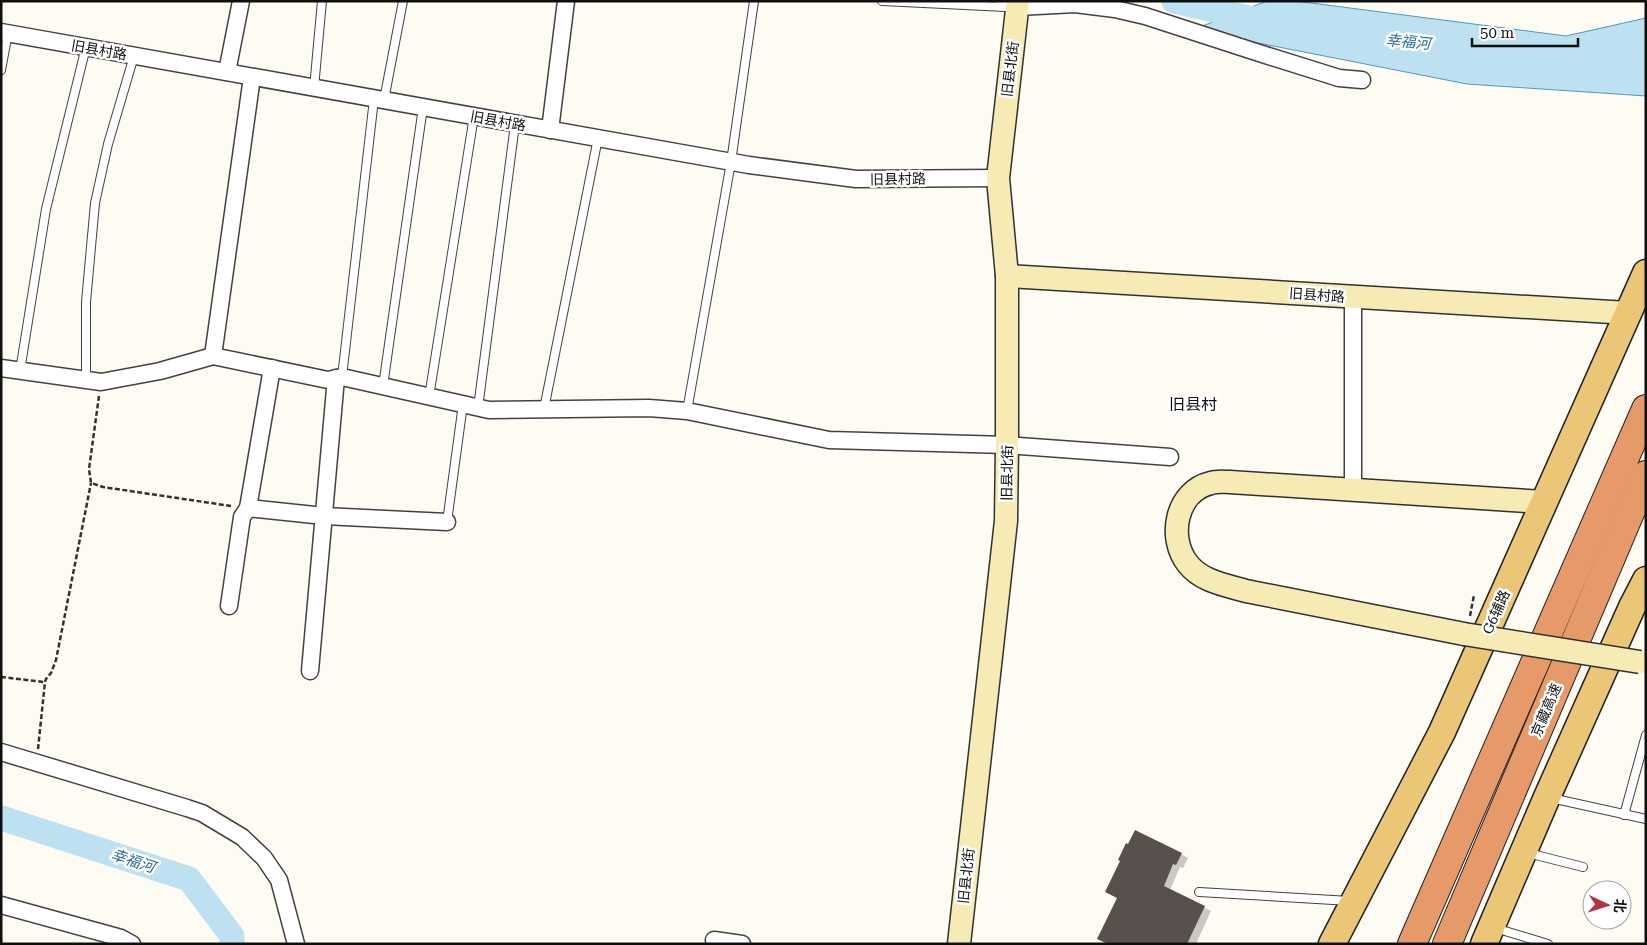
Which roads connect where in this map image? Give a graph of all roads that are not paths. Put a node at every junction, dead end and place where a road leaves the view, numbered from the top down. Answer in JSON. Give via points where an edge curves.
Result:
{"nodes":[{"id":1,"x":241,"y":1,"type":"edge"},
{"id":2,"x":322,"y":1,"type":"edge"},
{"id":3,"x":403,"y":1,"type":"edge"},
{"id":4,"x":566,"y":1,"type":"edge"},
{"id":5,"x":754,"y":1,"type":"edge"},
{"id":6,"x":882,"y":1,"type":"edge"},
{"id":7,"x":1013,"y":3,"type":"edge"},
{"id":8,"x":4,"y":33,"type":"edge"},
{"id":9,"x":86,"y":47,"type":"junction"},
{"id":10,"x":134,"y":56,"type":"junction"},
{"id":11,"x":1,"y":70,"type":"edge"},
{"id":12,"x":227,"y":72,"type":"junction"},
{"id":13,"x":252,"y":77,"type":"junction"},
{"id":14,"x":1362,"y":80,"type":"dead end"},
{"id":15,"x":314,"y":88,"type":"junction"},
{"id":16,"x":379,"y":99,"type":"junction"},
{"id":17,"x":423,"y":107,"type":"junction"},
{"id":18,"x":474,"y":116,"type":"junction"},
{"id":19,"x":515,"y":124,"type":"junction"},
{"id":20,"x":550,"y":130,"type":"junction"},
{"id":21,"x":598,"y":138,"type":"junction"},
{"id":22,"x":731,"y":162,"type":"junction"},
{"id":23,"x":998,"y":178,"type":"junction"},
{"id":24,"x":1646,"y":273,"type":"edge"},
{"id":25,"x":1007,"y":276,"type":"junction"},
{"id":26,"x":1353,"y":297,"type":"junction"},
{"id":27,"x":1628,"y":313,"type":"junction"},
{"id":28,"x":213,"y":356,"type":"junction"},
{"id":29,"x":1,"y":368,"type":"edge"},
{"id":30,"x":272,"y":368,"type":"junction"},
{"id":31,"x":20,"y":371,"type":"junction"},
{"id":32,"x":339,"y":378,"type":"junction"},
{"id":33,"x":94,"y":381,"type":"junction"},
{"id":34,"x":383,"y":386,"type":"junction"},
{"id":35,"x":429,"y":396,"type":"junction"},
{"id":36,"x":470,"y":406,"type":"junction"},
{"id":37,"x":544,"y":409,"type":"junction"},
{"id":38,"x":1646,"y":409,"type":"edge"},
{"id":39,"x":687,"y":412,"type":"junction"},
{"id":40,"x":1007,"y":446,"type":"junction"},
{"id":41,"x":1170,"y":456,"type":"dead end"},
{"id":42,"x":1646,"y":476,"type":"edge"},
{"id":43,"x":1352,"y":490,"type":"junction"},
{"id":44,"x":1544,"y":502,"type":"junction"},
{"id":45,"x":248,"y":508,"type":"junction"},
{"id":46,"x":324,"y":516,"type":"junction"},
{"id":47,"x":447,"y":522,"type":"joint"},
{"id":48,"x":1646,"y":580,"type":"edge"},
{"id":49,"x":229,"y":606,"type":"dead end"},
{"id":50,"x":1643,"y":662,"type":"edge"},
{"id":51,"x":310,"y":671,"type":"dead end"},
{"id":52,"x":1646,"y":735,"type":"edge"},
{"id":53,"x":1,"y":752,"type":"edge"},
{"id":54,"x":1547,"y":797,"type":"junction"},
{"id":55,"x":1624,"y":814,"type":"junction"},
{"id":56,"x":1646,"y":819,"type":"edge"},
{"id":57,"x":1523,"y":852,"type":"junction"},
{"id":58,"x":1583,"y":866,"type":"dead end"},
{"id":59,"x":1199,"y":892,"type":"dead end"},
{"id":60,"x":1355,"y":901,"type":"junction"},
{"id":61,"x":1,"y":905,"type":"edge"},
{"id":62,"x":1488,"y":935,"type":"edge"},
{"id":63,"x":714,"y":940,"type":"dead end"},
{"id":64,"x":132,"y":944,"type":"edge"},
{"id":65,"x":296,"y":944,"type":"edge"},
{"id":66,"x":742,"y":944,"type":"edge"},
{"id":67,"x":959,"y":944,"type":"edge"},
{"id":68,"x":1332,"y":944,"type":"edge"},
{"id":69,"x":1412,"y":944,"type":"edge"},
{"id":70,"x":1447,"y":944,"type":"edge"},
{"id":71,"x":1548,"y":944,"type":"edge"}],
"edges":[{"from":1,"to":12,"type":"street"},
{"from":2,"to":15,"type":"lane"},
{"from":3,"to":16,"type":"lane"},
{"from":4,"to":20,"type":"street"},
{"from":5,"to":22,"type":"lane"},
{"from":6,"to":7,"type":"lane"},
{"from":7,"to":14,"type":"street","via":[[1075,4],[1115,9],[1339,78]]},
{"from":7,"to":23,"type":"street","name":"旧县北街"},
{"from":8,"to":9,"type":"street","name":"旧县村路"},
{"from":8,"to":11,"type":"lane"},
{"from":9,"to":10,"type":"street","name":"旧县村路"},
{"from":9,"to":31,"type":"lane","via":[[46,209]]},
{"from":10,"to":12,"type":"street","name":"旧县村路"},
{"from":10,"to":33,"type":"lane","via":[[108,144],[95,203],[86,302]]},
{"from":12,"to":13,"type":"street","name":"旧县村路"},
{"from":13,"to":15,"type":"street","name":"旧县村路"},
{"from":13,"to":28,"type":"street"},
{"from":15,"to":16,"type":"street","name":"旧县村路"},
{"from":16,"to":17,"type":"street","name":"旧县村路"},
{"from":16,"to":32,"type":"lane"},
{"from":17,"to":18,"type":"street","name":"旧县村路"},
{"from":17,"to":34,"type":"lane"},
{"from":18,"to":19,"type":"street","name":"旧县村路"},
{"from":18,"to":35,"type":"lane"},
{"from":19,"to":20,"type":"street","name":"旧县村路"},
{"from":19,"to":36,"type":"lane"},
{"from":20,"to":21,"type":"street","name":"旧县村路"},
{"from":21,"to":22,"type":"street","name":"旧县村路"},
{"from":21,"to":37,"type":"lane"},
{"from":22,"to":23,"type":"street","name":"旧县村路","via":[[856,179]]},
{"from":22,"to":39,"type":"lane"},
{"from":23,"to":25,"type":"street","name":"旧县北街"},
{"from":24,"to":27,"type":"main road","name":"G6辅路"},
{"from":25,"to":26,"type":"street","name":"旧县村路"},
{"from":25,"to":40,"type":"street","name":"旧县北街"},
{"from":26,"to":27,"type":"street","name":"旧县村路"},
{"from":26,"to":43,"type":"street"},
{"from":27,"to":44,"type":"main road","name":"G6辅路"},
{"from":28,"to":30,"type":"street"},
{"from":28,"to":33,"type":"street","via":[[160,370]]},
{"from":29,"to":31,"type":"street"},
{"from":30,"to":32,"type":"street","via":[[328,380]]},
{"from":30,"to":45,"type":"street"},
{"from":31,"to":33,"type":"street"},
{"from":32,"to":34,"type":"street"},
{"from":32,"to":46,"type":"street"},
{"from":34,"to":35,"type":"street"},
{"from":35,"to":36,"type":"street"},
{"from":36,"to":37,"type":"street","via":[[489,410]]},
{"from":36,"to":47,"type":"lane"},
{"from":37,"to":39,"type":"street","via":[[649,408]]},
{"from":38,"to":69,"type":"highway"},
{"from":39,"to":40,"type":"street","via":[[828,440]]},
{"from":40,"to":41,"type":"street"},
{"from":40,"to":67,"type":"street","name":"旧县北街","via":[[1006,521]]},
{"from":42,"to":70,"type":"highway","name":"京藏高速"},
{"from":43,"to":44,"type":"street"},
{"from":43,"to":50,"type":"street","bridge":true,"via":[[1210,483],[1195,491],[1182,504],[1176,525],[1177,546],[1188,564],[1202,577],[1246,591],[1466,627]]},
{"from":44,"to":60,"type":"main road","name":"G6辅路","via":[[1442,732]]},
{"from":45,"to":46,"type":"street"},
{"from":45,"to":49,"type":"street","via":[[242,516]]},
{"from":46,"to":47,"type":"street"},
{"from":46,"to":51,"type":"street"},
{"from":48,"to":54,"type":"main road"},
{"from":52,"to":55,"type":"lane"},
{"from":53,"to":65,"type":"street","via":[[202,813],[242,837],[264,858],[279,880]]},
{"from":54,"to":55,"type":"lane"},
{"from":54,"to":57,"type":"main road"},
{"from":55,"to":56,"type":"lane"},
{"from":57,"to":58,"type":"lane"},
{"from":57,"to":62,"type":"main road"},
{"from":59,"to":60,"type":"lane"},
{"from":60,"to":68,"type":"main road","name":"G6辅路"},
{"from":61,"to":64,"type":"street","via":[[121,938]]},
{"from":62,"to":71,"type":"lane"},
{"from":63,"to":66,"type":"street"}]}
